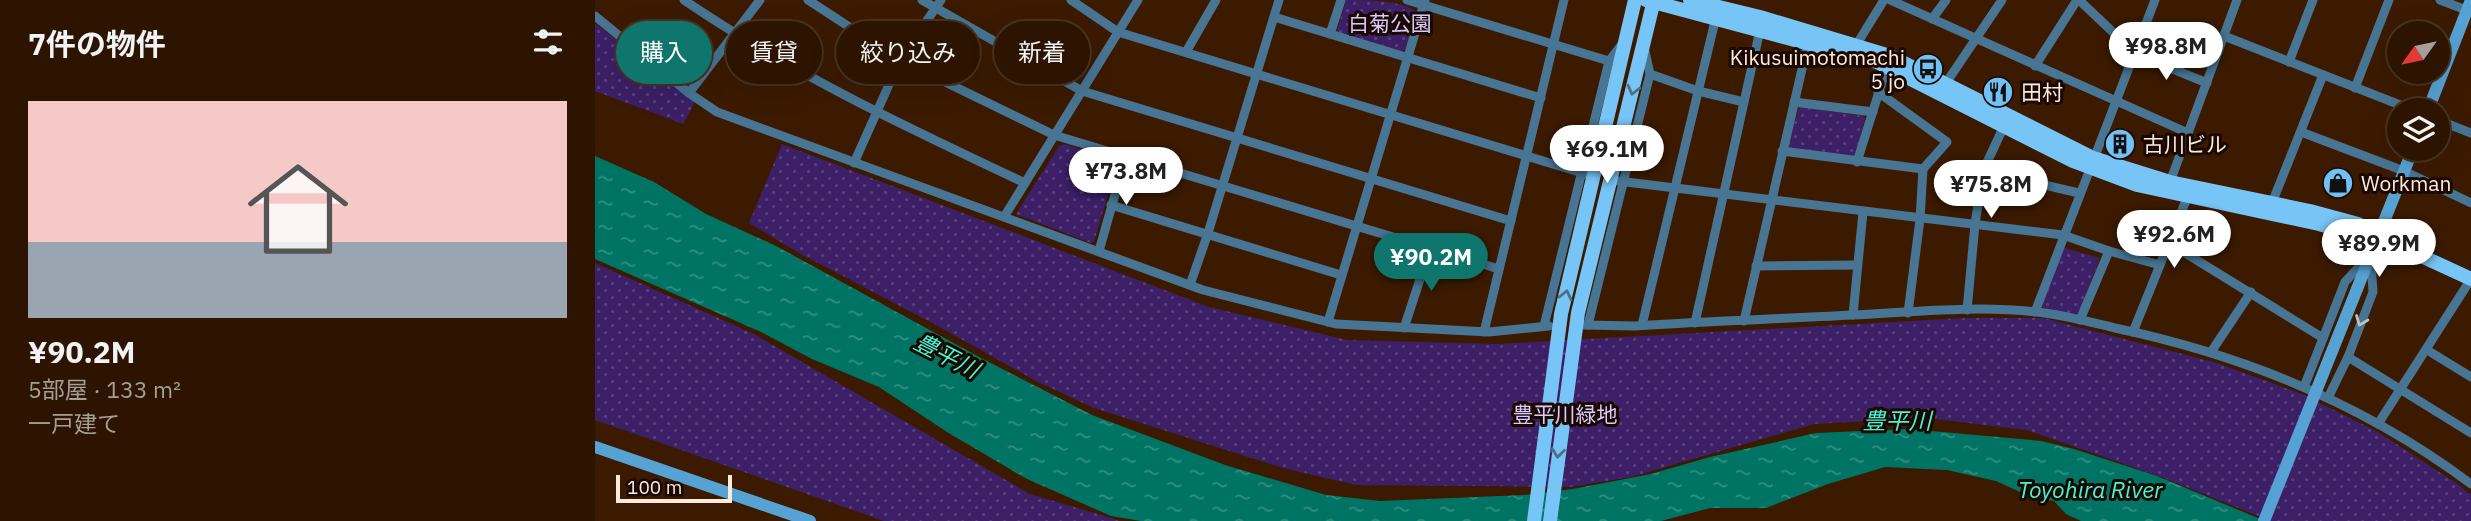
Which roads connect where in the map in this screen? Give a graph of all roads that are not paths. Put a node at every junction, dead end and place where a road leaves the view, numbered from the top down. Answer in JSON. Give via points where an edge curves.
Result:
{"nodes":[{"id":1,"x":684,"y":0,"type":"edge"},
{"id":2,"x":760,"y":0,"type":"edge"},
{"id":3,"x":808,"y":0,"type":"edge"},
{"id":4,"x":922,"y":0,"type":"edge"},
{"id":5,"x":1071,"y":0,"type":"edge"},
{"id":6,"x":1138,"y":0,"type":"edge"},
{"id":7,"x":1216,"y":0,"type":"edge"},
{"id":8,"x":1279,"y":0,"type":"edge"},
{"id":9,"x":1341,"y":0,"type":"edge"},
{"id":10,"x":1407,"y":0,"type":"edge"},
{"id":11,"x":1564,"y":0,"type":"edge"},
{"id":12,"x":1635,"y":0,"type":"edge"},
{"id":13,"x":1691,"y":0,"type":"edge"},
{"id":14,"x":1884,"y":0,"type":"edge"},
{"id":15,"x":1890,"y":0,"type":"edge"},
{"id":16,"x":1946,"y":0,"type":"edge"},
{"id":17,"x":2002,"y":0,"type":"edge"},
{"id":18,"x":2078,"y":0,"type":"edge"},
{"id":19,"x":2155,"y":0,"type":"edge"},
{"id":20,"x":2237,"y":0,"type":"edge"},
{"id":21,"x":2313,"y":0,"type":"edge"},
{"id":22,"x":2389,"y":0,"type":"edge"},
{"id":23,"x":2440,"y":0,"type":"edge"},
{"id":24,"x":1651,"y":1,"type":"edge"},
{"id":25,"x":1424,"y":3,"type":"edge"},
{"id":26,"x":938,"y":4,"type":"edge"},
{"id":27,"x":2469,"y":8,"type":"edge"},
{"id":28,"x":595,"y":16,"type":"edge"},
{"id":29,"x":1274,"y":17,"type":"junction"},
{"id":30,"x":1716,"y":17,"type":"junction"},
{"id":31,"x":1933,"y":19,"type":"junction"},
{"id":32,"x":744,"y":21,"type":"edge"},
{"id":33,"x":840,"y":21,"type":"edge"},
{"id":34,"x":926,"y":21,"type":"edge"},
{"id":35,"x":726,"y":29,"type":"edge"},
{"id":36,"x":1760,"y":30,"type":"junction"},
{"id":37,"x":1118,"y":32,"type":"junction"},
{"id":38,"x":1330,"y":34,"type":"junction"},
{"id":39,"x":2224,"y":36,"type":"junction"},
{"id":40,"x":1627,"y":37,"type":"junction"},
{"id":41,"x":1976,"y":39,"type":"junction"},
{"id":42,"x":1808,"y":43,"type":"junction"},
{"id":43,"x":726,"y":44,"type":"edge"},
{"id":44,"x":1553,"y":44,"type":"junction"},
{"id":45,"x":1644,"y":46,"type":"junction"},
{"id":46,"x":1854,"y":50,"type":"junction"},
{"id":47,"x":1186,"y":52,"type":"junction"},
{"id":48,"x":2136,"y":54,"type":"junction"},
{"id":49,"x":1408,"y":58,"type":"junction"},
{"id":50,"x":1609,"y":61,"type":"junction"},
{"id":51,"x":1888,"y":61,"type":"junction"},
{"id":52,"x":2289,"y":62,"type":"junction"},
{"id":53,"x":2035,"y":66,"type":"junction"},
{"id":54,"x":1256,"y":74,"type":"junction"},
{"id":55,"x":1650,"y":74,"type":"junction"},
{"id":56,"x":2323,"y":75,"type":"junction"},
{"id":57,"x":822,"y":83,"type":"edge"},
{"id":58,"x":1946,"y":83,"type":"junction"},
{"id":59,"x":2207,"y":83,"type":"junction"},
{"id":60,"x":890,"y":84,"type":"edge"},
{"id":61,"x":950,"y":84,"type":"edge"},
{"id":62,"x":2355,"y":88,"type":"junction"},
{"id":63,"x":1082,"y":91,"type":"junction"},
{"id":64,"x":1698,"y":91,"type":"junction"},
{"id":65,"x":1878,"y":92,"type":"junction"},
{"id":66,"x":689,"y":93,"type":"junction"},
{"id":67,"x":1541,"y":98,"type":"junction"},
{"id":68,"x":2433,"y":98,"type":"edge"},
{"id":69,"x":2387,"y":100,"type":"edge"},
{"id":70,"x":1744,"y":102,"type":"junction"},
{"id":71,"x":1794,"y":102,"type":"junction"},
{"id":72,"x":2115,"y":102,"type":"junction"},
{"id":73,"x":1873,"y":112,"type":"junction"},
{"id":74,"x":877,"y":113,"type":"junction"},
{"id":75,"x":1391,"y":115,"type":"junction"},
{"id":76,"x":2450,"y":125,"type":"edge"},
{"id":77,"x":2004,"y":126,"type":"junction"},
{"id":78,"x":2301,"y":132,"type":"junction"},
{"id":79,"x":2188,"y":133,"type":"junction"},
{"id":80,"x":2471,"y":133,"type":"edge"},
{"id":81,"x":1055,"y":135,"type":"junction"},
{"id":82,"x":1236,"y":138,"type":"junction"},
{"id":83,"x":1782,"y":151,"type":"junction"},
{"id":84,"x":1126,"y":156,"type":"junction"},
{"id":85,"x":1527,"y":156,"type":"junction"},
{"id":86,"x":2408,"y":161,"type":"edge"},
{"id":87,"x":1857,"y":162,"type":"junction"},
{"id":88,"x":2091,"y":162,"type":"junction"},
{"id":89,"x":854,"y":163,"type":"junction"},
{"id":90,"x":1923,"y":169,"type":"junction"},
{"id":91,"x":1983,"y":171,"type":"junction"},
{"id":92,"x":2404,"y":172,"type":"junction"},
{"id":93,"x":1584,"y":173,"type":"junction"},
{"id":94,"x":1371,"y":178,"type":"junction"},
{"id":95,"x":1621,"y":181,"type":"junction"},
{"id":96,"x":2170,"y":182,"type":"junction"},
{"id":97,"x":1025,"y":183,"type":"junction"},
{"id":98,"x":1221,"y":185,"type":"junction"},
{"id":99,"x":1675,"y":189,"type":"junction"},
{"id":100,"x":2079,"y":193,"type":"junction"},
{"id":101,"x":1723,"y":195,"type":"junction"},
{"id":102,"x":2187,"y":198,"type":"junction"},
{"id":103,"x":1770,"y":201,"type":"junction"},
{"id":104,"x":2272,"y":203,"type":"junction"},
{"id":105,"x":2471,"y":203,"type":"edge"},
{"id":106,"x":1111,"y":205,"type":"junction"},
{"id":107,"x":1863,"y":212,"type":"junction"},
{"id":108,"x":1004,"y":217,"type":"junction"},
{"id":109,"x":1920,"y":219,"type":"junction"},
{"id":110,"x":1511,"y":221,"type":"junction"},
{"id":111,"x":1975,"y":224,"type":"junction"},
{"id":112,"x":1356,"y":226,"type":"junction"},
{"id":113,"x":1208,"y":233,"type":"junction"},
{"id":114,"x":2063,"y":235,"type":"junction"},
{"id":115,"x":2378,"y":236,"type":"junction"},
{"id":116,"x":2169,"y":243,"type":"junction"},
{"id":117,"x":1430,"y":249,"type":"junction"},
{"id":118,"x":1099,"y":251,"type":"junction"},
{"id":119,"x":2109,"y":251,"type":"junction"},
{"id":120,"x":2370,"y":255,"type":"junction"},
{"id":121,"x":1857,"y":265,"type":"junction"},
{"id":122,"x":2160,"y":265,"type":"junction"},
{"id":123,"x":1756,"y":266,"type":"junction"},
{"id":124,"x":1499,"y":269,"type":"junction"},
{"id":125,"x":1341,"y":275,"type":"junction"},
{"id":126,"x":2471,"y":279,"type":"edge"},
{"id":127,"x":1190,"y":285,"type":"junction"},
{"id":128,"x":2251,"y":292,"type":"junction"},
{"id":129,"x":1967,"y":310,"type":"junction"},
{"id":130,"x":2035,"y":312,"type":"junction"},
{"id":131,"x":1907,"y":313,"type":"junction"},
{"id":132,"x":1853,"y":315,"type":"junction"},
{"id":133,"x":2080,"y":320,"type":"junction"},
{"id":134,"x":1744,"y":321,"type":"junction"},
{"id":135,"x":1328,"y":322,"type":"junction"},
{"id":136,"x":1695,"y":323,"type":"junction"},
{"id":137,"x":1642,"y":325,"type":"junction"},
{"id":138,"x":1404,"y":328,"type":"junction"},
{"id":139,"x":1484,"y":332,"type":"junction"},
{"id":140,"x":2133,"y":332,"type":"junction"},
{"id":141,"x":2323,"y":338,"type":"junction"},
{"id":142,"x":2427,"y":349,"type":"junction"},
{"id":143,"x":2211,"y":352,"type":"junction"},
{"id":144,"x":2348,"y":357,"type":"junction"},
{"id":145,"x":2471,"y":377,"type":"edge"},
{"id":146,"x":2304,"y":387,"type":"junction"},
{"id":147,"x":2401,"y":388,"type":"junction"},
{"id":148,"x":2328,"y":398,"type":"junction"},
{"id":149,"x":2378,"y":424,"type":"junction"},
{"id":150,"x":2471,"y":433,"type":"edge"},
{"id":151,"x":595,"y":447,"type":"edge"},
{"id":152,"x":2471,"y":484,"type":"edge"},
{"id":153,"x":810,"y":521,"type":"edge"},
{"id":154,"x":1534,"y":521,"type":"edge"},
{"id":155,"x":1550,"y":521,"type":"edge"},
{"id":156,"x":2264,"y":521,"type":"edge"}],
"edges":[{"from":1,"to":35,"type":"street"},
{"from":2,"to":32,"type":"street"},
{"from":3,"to":33,"type":"street"},
{"from":4,"to":26,"type":"street"},
{"from":5,"to":37,"type":"street"},
{"from":6,"to":37,"type":"street"},
{"from":7,"to":47,"type":"street"},
{"from":8,"to":29,"type":"street"},
{"from":9,"to":38,"type":"street"},
{"from":10,"to":25,"type":"street"},
{"from":11,"to":44,"type":"street"},
{"from":12,"to":40,"type":"main road"},
{"from":13,"to":46,"type":"main road","via":[[1760,17]]},
{"from":14,"to":46,"type":"street"},
{"from":15,"to":31,"type":"street"},
{"from":16,"to":31,"type":"street"},
{"from":17,"to":41,"type":"street"},
{"from":18,"to":48,"type":"street"},
{"from":18,"to":53,"type":"street"},
{"from":19,"to":48,"type":"street"},
{"from":20,"to":39,"type":"street"},
{"from":21,"to":52,"type":"street"},
{"from":22,"to":62,"type":"street"},
{"from":23,"to":27,"type":"street"},
{"from":24,"to":30,"type":"main road"},
{"from":24,"to":45,"type":"main road"},
{"from":25,"to":44,"type":"street"},
{"from":25,"to":49,"type":"street"},
{"from":26,"to":34,"type":"street"},
{"from":26,"to":63,"type":"street"},
{"from":27,"to":68,"type":"street"},
{"from":28,"to":66,"type":"street"},
{"from":29,"to":38,"type":"street"},
{"from":29,"to":54,"type":"street"},
{"from":30,"to":36,"type":"main road"},
{"from":30,"to":64,"type":"street"},
{"from":31,"to":41,"type":"street"},
{"from":36,"to":42,"type":"main road"},
{"from":36,"to":70,"type":"street"},
{"from":37,"to":47,"type":"street"},
{"from":37,"to":63,"type":"street"},
{"from":38,"to":49,"type":"street"},
{"from":39,"to":52,"type":"street"},
{"from":39,"to":59,"type":"street"},
{"from":40,"to":50,"type":"street"},
{"from":154,"to":40,"type":"main road","one_way":true,"via":[[1561,314]]},
{"from":41,"to":53,"type":"street"},
{"from":41,"to":58,"type":"street"},
{"from":42,"to":46,"type":"main road"},
{"from":42,"to":71,"type":"street"},
{"from":43,"to":66,"type":"street"},
{"from":44,"to":50,"type":"street"},
{"from":44,"to":67,"type":"street"},
{"from":45,"to":55,"type":"street"},
{"from":45,"to":155,"type":"main road","one_way":true,"via":[[1578,313]]},
{"from":46,"to":51,"type":"main road"},
{"from":47,"to":54,"type":"street"},
{"from":48,"to":59,"type":"street"},
{"from":48,"to":72,"type":"street"},
{"from":49,"to":67,"type":"street"},
{"from":49,"to":75,"type":"street"},
{"from":50,"to":93,"type":"street"},
{"from":51,"to":58,"type":"main road"},
{"from":51,"to":65,"type":"street"},
{"from":51,"to":77,"type":"main road"},
{"from":52,"to":56,"type":"street"},
{"from":53,"to":72,"type":"street"},
{"from":54,"to":75,"type":"street"},
{"from":54,"to":82,"type":"street"},
{"from":55,"to":64,"type":"street"},
{"from":55,"to":95,"type":"street"},
{"from":56,"to":62,"type":"street"},
{"from":56,"to":78,"type":"street"},
{"from":57,"to":74,"type":"street"},
{"from":58,"to":88,"type":"main road"},
{"from":59,"to":79,"type":"street"},
{"from":60,"to":74,"type":"street"},
{"from":61,"to":81,"type":"street"},
{"from":62,"to":69,"type":"street"},
{"from":63,"to":81,"type":"street"},
{"from":63,"to":82,"type":"street"},
{"from":64,"to":70,"type":"street"},
{"from":64,"to":99,"type":"street"},
{"from":65,"to":73,"type":"street"},
{"from":65,"to":90,"type":"street","via":[[1947,142]]},
{"from":66,"to":89,"type":"street","via":[[717,112]]},
{"from":67,"to":85,"type":"street"},
{"from":70,"to":101,"type":"street"},
{"from":71,"to":73,"type":"street"},
{"from":71,"to":83,"type":"street"},
{"from":72,"to":79,"type":"street"},
{"from":72,"to":88,"type":"street"},
{"from":73,"to":87,"type":"street"},
{"from":74,"to":89,"type":"street"},
{"from":74,"to":97,"type":"street"},
{"from":75,"to":85,"type":"street"},
{"from":75,"to":94,"type":"street"},
{"from":76,"to":80,"type":"street"},
{"from":77,"to":88,"type":"main road"},
{"from":77,"to":91,"type":"street"},
{"from":78,"to":92,"type":"street"},
{"from":78,"to":104,"type":"street"},
{"from":79,"to":96,"type":"street"},
{"from":81,"to":84,"type":"street"},
{"from":81,"to":97,"type":"street"},
{"from":82,"to":94,"type":"street"},
{"from":82,"to":98,"type":"street"},
{"from":83,"to":87,"type":"street"},
{"from":83,"to":103,"type":"street"},
{"from":84,"to":98,"type":"street"},
{"from":84,"to":106,"type":"street"},
{"from":85,"to":93,"type":"street"},
{"from":85,"to":110,"type":"street"},
{"from":86,"to":92,"type":"street"},
{"from":87,"to":90,"type":"street"},
{"from":88,"to":96,"type":"main road"},
{"from":88,"to":100,"type":"street"},
{"from":88,"to":102,"type":"main road","via":[[2137,186]]},
{"from":89,"to":108,"type":"street"},
{"from":90,"to":109,"type":"street"},
{"from":91,"to":100,"type":"street"},
{"from":91,"to":111,"type":"street"},
{"from":92,"to":105,"type":"street"},
{"from":92,"to":115,"type":"street"},
{"from":93,"to":139,"type":"street","via":[[1547,326]]},
{"from":94,"to":110,"type":"street"},
{"from":94,"to":112,"type":"street"},
{"from":95,"to":99,"type":"street"},
{"from":95,"to":137,"type":"street","via":[[1586,325]]},
{"from":96,"to":104,"type":"main road"},
{"from":97,"to":108,"type":"street"},
{"from":98,"to":112,"type":"street"},
{"from":98,"to":113,"type":"street"},
{"from":99,"to":101,"type":"street"},
{"from":99,"to":137,"type":"street"},
{"from":100,"to":114,"type":"street"},
{"from":101,"to":103,"type":"street"},
{"from":101,"to":136,"type":"street"},
{"from":102,"to":115,"type":"main road"},
{"from":102,"to":116,"type":"street"},
{"from":103,"to":107,"type":"street"},
{"from":103,"to":123,"type":"street"},
{"from":104,"to":115,"type":"main road","via":[[2358,224]]},
{"from":106,"to":113,"type":"street"},
{"from":106,"to":118,"type":"street"},
{"from":107,"to":109,"type":"street"},
{"from":107,"to":121,"type":"street"},
{"from":108,"to":118,"type":"street"},
{"from":109,"to":111,"type":"street"},
{"from":109,"to":131,"type":"street"},
{"from":110,"to":124,"type":"street"},
{"from":111,"to":114,"type":"street"},
{"from":111,"to":129,"type":"street"},
{"from":112,"to":117,"type":"street"},
{"from":112,"to":125,"type":"street"},
{"from":113,"to":125,"type":"street"},
{"from":113,"to":127,"type":"street"},
{"from":114,"to":119,"type":"street"},
{"from":114,"to":130,"type":"street"},
{"from":115,"to":120,"type":"street"},
{"from":115,"to":126,"type":"main road"},
{"from":116,"to":122,"type":"street"},
{"from":116,"to":128,"type":"street"},
{"from":117,"to":124,"type":"street"},
{"from":117,"to":138,"type":"street"},
{"from":118,"to":127,"type":"street"},
{"from":119,"to":122,"type":"street"},
{"from":119,"to":133,"type":"street"},
{"from":120,"to":141,"type":"street","via":[[2345,282]]},
{"from":120,"to":144,"type":"street","one_way":true,"via":[[2373,292]]},
{"from":120,"to":156,"type":"street","bridge":true},
{"from":121,"to":123,"type":"street"},
{"from":121,"to":132,"type":"street"},
{"from":122,"to":140,"type":"street"},
{"from":123,"to":134,"type":"street"},
{"from":124,"to":139,"type":"street"},
{"from":125,"to":135,"type":"street"},
{"from":126,"to":142,"type":"street"},
{"from":127,"to":135,"type":"street"},
{"from":128,"to":141,"type":"street"},
{"from":128,"to":143,"type":"street"},
{"from":129,"to":130,"type":"street"},
{"from":129,"to":131,"type":"street"},
{"from":130,"to":133,"type":"street"},
{"from":131,"to":132,"type":"street"},
{"from":132,"to":134,"type":"street"},
{"from":133,"to":140,"type":"street"},
{"from":134,"to":136,"type":"street"},
{"from":135,"to":138,"type":"street"},
{"from":136,"to":137,"type":"street"},
{"from":138,"to":139,"type":"street"},
{"from":140,"to":143,"type":"street"},
{"from":141,"to":146,"type":"street"},
{"from":142,"to":145,"type":"street"},
{"from":142,"to":147,"type":"street"},
{"from":143,"to":146,"type":"street"},
{"from":144,"to":147,"type":"street"},
{"from":144,"to":148,"type":"street"},
{"from":146,"to":148,"type":"street"},
{"from":147,"to":149,"type":"street"},
{"from":147,"to":150,"type":"street"},
{"from":148,"to":149,"type":"street"},
{"from":149,"to":152,"type":"street"},
{"from":151,"to":153,"type":"street"}]}
